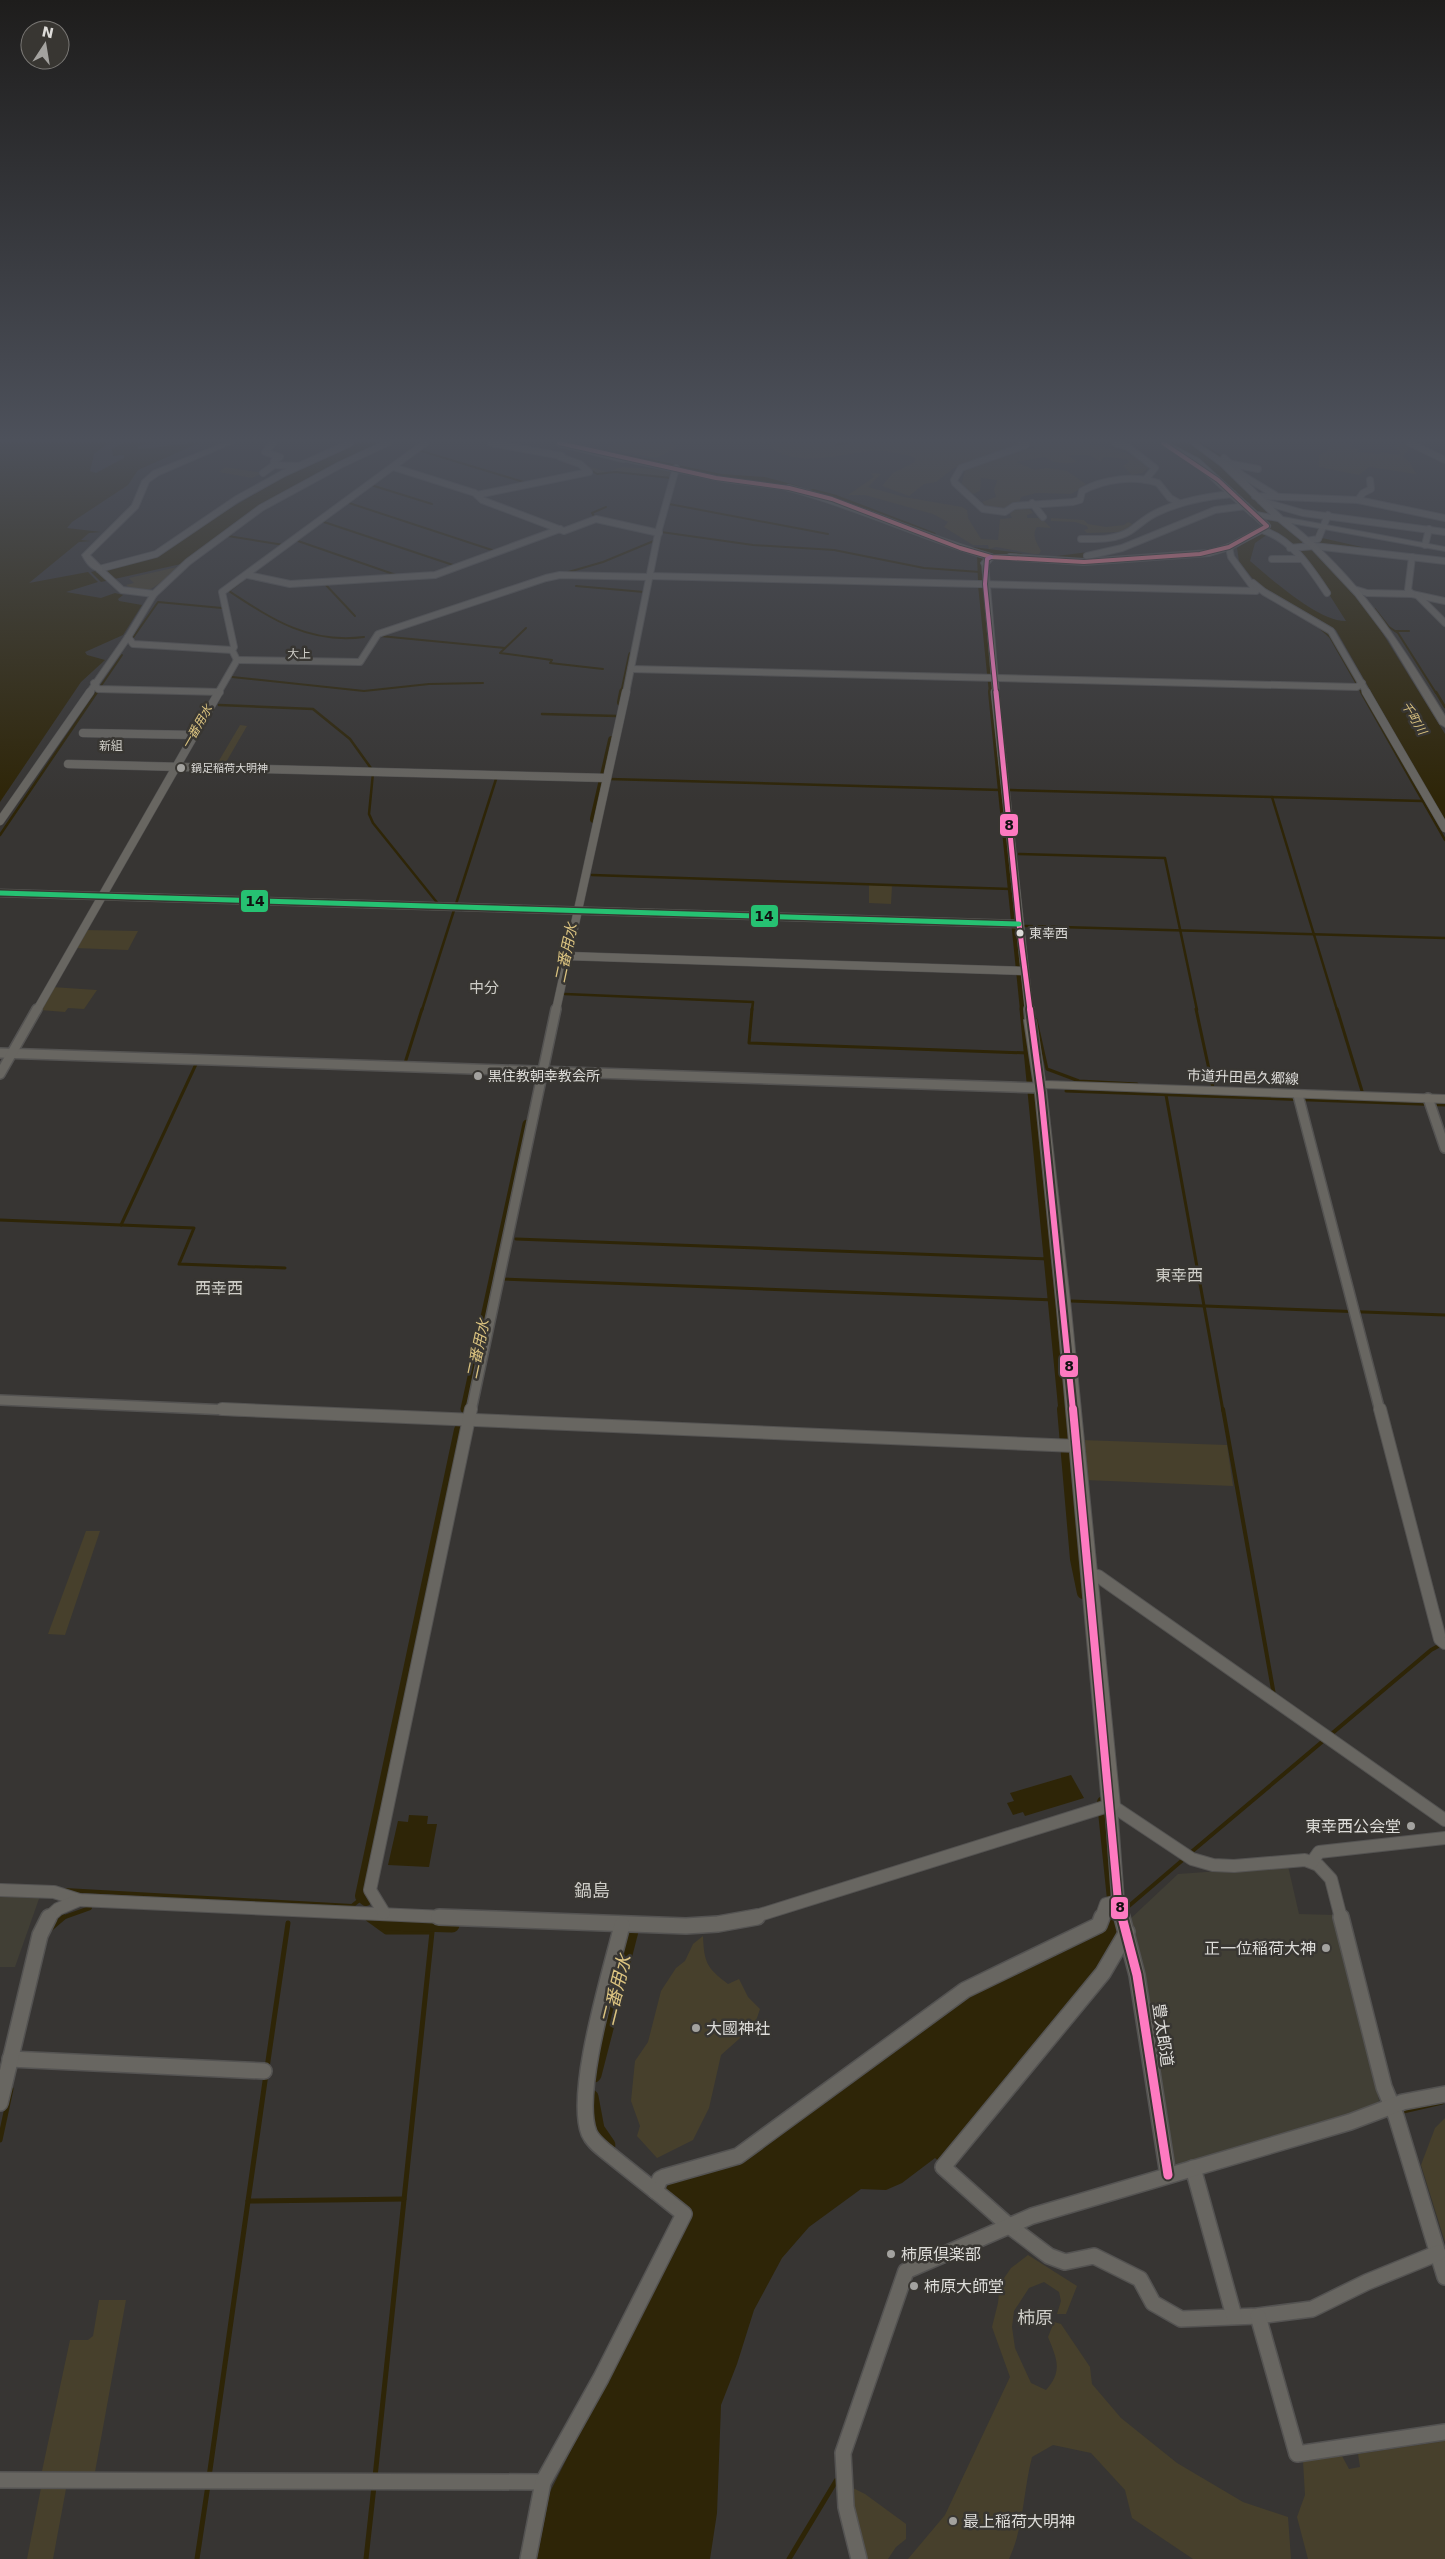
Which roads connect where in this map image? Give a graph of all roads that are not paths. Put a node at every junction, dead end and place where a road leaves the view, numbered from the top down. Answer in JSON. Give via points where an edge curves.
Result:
{"nodes":[{"id":1,"x":91,"y":562,"type":"edge"},
{"id":2,"x":124,"y":562,"type":"edge"},
{"id":3,"x":188,"y":562,"type":"edge"},
{"id":4,"x":263,"y":562,"type":"edge"},
{"id":5,"x":469,"y":562,"type":"edge"},
{"id":6,"x":652,"y":562,"type":"edge"},
{"id":7,"x":988,"y":562,"type":"edge"},
{"id":8,"x":1235,"y":562,"type":"edge"},
{"id":9,"x":1306,"y":562,"type":"edge"},
{"id":10,"x":1331,"y":562,"type":"edge"},
{"id":11,"x":1411,"y":562,"type":"edge"},
{"id":12,"x":99,"y":569,"type":"junction"},
{"id":13,"x":245,"y":576,"type":"junction"},
{"id":14,"x":649,"y":577,"type":"junction"},
{"id":15,"x":1246,"y":577,"type":"junction"},
{"id":16,"x":985,"y":584,"type":"junction"},
{"id":17,"x":1354,"y":589,"type":"junction"},
{"id":18,"x":1327,"y":593,"type":"dead end"},
{"id":19,"x":154,"y":594,"type":"junction"},
{"id":20,"x":1415,"y":595,"type":"junction"},
{"id":21,"x":1445,"y":600,"type":"edge"},
{"id":22,"x":1445,"y":623,"type":"edge"},
{"id":23,"x":128,"y":637,"type":"junction"},
{"id":24,"x":232,"y":650,"type":"junction"},
{"id":25,"x":236,"y":659,"type":"junction"},
{"id":26,"x":631,"y":668,"type":"junction"},
{"id":27,"x":991,"y":678,"type":"junction"},
{"id":28,"x":1360,"y":685,"type":"junction"},
{"id":29,"x":97,"y":687,"type":"junction"},
{"id":30,"x":218,"y":692,"type":"junction"},
{"id":31,"x":1445,"y":724,"type":"edge"},
{"id":32,"x":83,"y":733,"type":"dead end"},
{"id":33,"x":193,"y":735,"type":"junction"},
{"id":34,"x":68,"y":764,"type":"dead end"},
{"id":35,"x":175,"y":766,"type":"junction"},
{"id":36,"x":604,"y":778,"type":"junction"},
{"id":37,"x":0,"y":821,"type":"edge"},
{"id":38,"x":1445,"y":828,"type":"edge"},
{"id":39,"x":0,"y":893,"type":"edge"},
{"id":40,"x":100,"y":896,"type":"junction"},
{"id":41,"x":576,"y":910,"type":"junction"},
{"id":42,"x":1015,"y":924,"type":"junction"},
{"id":43,"x":568,"y":956,"type":"junction"},
{"id":44,"x":1021,"y":970,"type":"junction"},
{"id":45,"x":1030,"y":1020,"type":"joint"},
{"id":46,"x":7,"y":1053,"type":"edge"},
{"id":47,"x":540,"y":1071,"type":"junction"},
{"id":48,"x":0,"y":1074,"type":"edge"},
{"id":49,"x":1036,"y":1087,"type":"junction"},
{"id":50,"x":1299,"y":1098,"type":"junction"},
{"id":51,"x":1445,"y":1099,"type":"edge"},
{"id":52,"x":1429,"y":1102,"type":"junction"},
{"id":53,"x":1445,"y":1148,"type":"edge"},
{"id":54,"x":0,"y":1400,"type":"edge"},
{"id":55,"x":469,"y":1419,"type":"junction"},
{"id":56,"x":1076,"y":1446,"type":"junction"},
{"id":57,"x":1088,"y":1574,"type":"junction"},
{"id":58,"x":1443,"y":1641,"type":"edge"},
{"id":59,"x":1105,"y":1807,"type":"junction"},
{"id":60,"x":1445,"y":1820,"type":"edge"},
{"id":61,"x":1445,"y":1838,"type":"edge"},
{"id":62,"x":1312,"y":1862,"type":"junction"},
{"id":63,"x":0,"y":1890,"type":"edge"},
{"id":64,"x":78,"y":1900,"type":"junction"},
{"id":65,"x":1119,"y":1911,"type":"junction"},
{"id":66,"x":384,"y":1913,"type":"junction"},
{"id":67,"x":621,"y":1930,"type":"junction"},
{"id":68,"x":10,"y":2059,"type":"junction"},
{"id":69,"x":264,"y":2071,"type":"dead end"},
{"id":70,"x":1445,"y":2094,"type":"edge"},
{"id":71,"x":0,"y":2103,"type":"edge"},
{"id":72,"x":1394,"y":2111,"type":"junction"},
{"id":73,"x":1193,"y":2168,"type":"junction"},
{"id":74,"x":1168,"y":2175,"type":"junction"},
{"id":75,"x":657,"y":2185,"type":"junction"},
{"id":76,"x":1008,"y":2225,"type":"junction"},
{"id":77,"x":1438,"y":2253,"type":"junction"},
{"id":78,"x":1445,"y":2277,"type":"edge"},
{"id":79,"x":1234,"y":2316,"type":"junction"},
{"id":80,"x":1258,"y":2316,"type":"junction"},
{"id":81,"x":1445,"y":2432,"type":"edge"},
{"id":82,"x":0,"y":2480,"type":"edge"},
{"id":83,"x":544,"y":2482,"type":"junction"},
{"id":84,"x":528,"y":2559,"type":"edge"},
{"id":85,"x":859,"y":2559,"type":"edge"}],
"edges":[{"from":1,"to":12,"type":"street"},
{"from":2,"to":12,"type":"street"},
{"from":3,"to":19,"type":"street"},
{"from":4,"to":13,"type":"street"},
{"from":5,"to":13,"type":"street","via":[[435,575],[290,584]]},
{"from":6,"to":14,"type":"street"},
{"from":7,"to":16,"type":"street"},
{"from":8,"to":15,"type":"street"},
{"from":9,"to":18,"type":"street"},
{"from":10,"to":17,"type":"street"},
{"from":11,"to":20,"type":"street","via":[[1408,590]]},
{"from":12,"to":19,"type":"street","via":[[122,590]]},
{"from":13,"to":24,"type":"street","via":[[221,594],[234,647]]},
{"from":14,"to":16,"type":"street"},
{"from":14,"to":25,"type":"street","via":[[560,575],[546,578],[378,634],[360,662]]},
{"from":14,"to":26,"type":"street"},
{"from":15,"to":16,"type":"street","via":[[1256,591]]},
{"from":15,"to":28,"type":"street","via":[[1264,592],[1331,631]]},
{"from":16,"to":27,"type":"street"},
{"from":17,"to":20,"type":"street","via":[[1367,593]]},
{"from":17,"to":31,"type":"street","via":[[1393,639]]},
{"from":19,"to":23,"type":"street"},
{"from":20,"to":21,"type":"street"},
{"from":20,"to":22,"type":"street"},
{"from":23,"to":24,"type":"street","via":[[133,644]]},
{"from":23,"to":29,"type":"street"},
{"from":24,"to":25,"type":"street"},
{"from":25,"to":30,"type":"street"},
{"from":26,"to":27,"type":"street"},
{"from":26,"to":36,"type":"street"},
{"from":27,"to":28,"type":"street"},
{"from":27,"to":42,"type":"street"},
{"from":28,"to":38,"type":"street"},
{"from":29,"to":30,"type":"street"},
{"from":29,"to":37,"type":"street"},
{"from":30,"to":33,"type":"street"},
{"from":32,"to":33,"type":"street"},
{"from":33,"to":35,"type":"street"},
{"from":34,"to":35,"type":"street"},
{"from":35,"to":36,"type":"street"},
{"from":35,"to":40,"type":"street"},
{"from":36,"to":41,"type":"street"},
{"from":39,"to":40,"type":"street"},
{"from":40,"to":41,"type":"street"},
{"from":40,"to":46,"type":"street"},
{"from":41,"to":42,"type":"street"},
{"from":41,"to":43,"type":"street"},
{"from":42,"to":44,"type":"street"},
{"from":43,"to":44,"type":"street"},
{"from":43,"to":47,"type":"street"},
{"from":44,"to":45,"type":"street"},
{"from":45,"to":49,"type":"street"},
{"from":46,"to":47,"type":"street"},
{"from":46,"to":48,"type":"street"},
{"from":47,"to":49,"type":"street"},
{"from":47,"to":55,"type":"street"},
{"from":49,"to":50,"type":"street","name":"市道升田邑久郷線"},
{"from":49,"to":56,"type":"street"},
{"from":50,"to":52,"type":"street","name":"市道升田邑久郷線"},
{"from":50,"to":58,"type":"street"},
{"from":51,"to":52,"type":"street","name":"市道升田邑久郷線"},
{"from":52,"to":53,"type":"street"},
{"from":54,"to":55,"type":"street"},
{"from":55,"to":56,"type":"street"},
{"from":55,"to":66,"type":"street","via":[[370,1890]]},
{"from":56,"to":57,"type":"street"},
{"from":57,"to":59,"type":"street"},
{"from":57,"to":60,"type":"street","via":[[1098,1576]]},
{"from":59,"to":62,"type":"street","via":[[1204,1864],[1227,1866],[1294,1859]]},
{"from":59,"to":65,"type":"street","name":"豊太郎道"},
{"from":59,"to":67,"type":"street","via":[[760,1916],[718,1924]]},
{"from":61,"to":62,"type":"street","via":[[1319,1852]]},
{"from":62,"to":72,"type":"street","via":[[1323,1870],[1334,1886],[1384,2087]]},
{"from":63,"to":64,"type":"street","via":[[54,1892]]},
{"from":64,"to":66,"type":"street"},
{"from":64,"to":68,"type":"street","via":[[48,1915],[36,1950]]},
{"from":65,"to":74,"type":"street","name":"豊太郎道","via":[[1137,1975]]},
{"from":65,"to":75,"type":"street","via":[[1106,1904],[1099,1925],[965,1990],[738,2156]]},
{"from":65,"to":76,"type":"street","via":[[1104,1973],[943,2167]]},
{"from":66,"to":67,"type":"street"},
{"from":67,"to":75,"type":"street","via":[[587,2071],[586,2114],[590,2135],[620,2165]]},
{"from":68,"to":69,"type":"street"},
{"from":68,"to":71,"type":"street"},
{"from":70,"to":72,"type":"street"},
{"from":72,"to":73,"type":"street"},
{"from":72,"to":77,"type":"street"},
{"from":73,"to":74,"type":"street"},
{"from":73,"to":79,"type":"street"},
{"from":74,"to":76,"type":"street"},
{"from":75,"to":83,"type":"street","via":[[684,2214]]},
{"from":76,"to":79,"type":"street","via":[[1049,2256],[1064,2262],[1094,2256],[1140,2280],[1153,2303],[1181,2319]]},
{"from":76,"to":85,"type":"street","via":[[906,2271],[843,2453],[842,2480],[848,2522]]},
{"from":77,"to":78,"type":"street"},
{"from":77,"to":80,"type":"street","via":[[1312,2309]]},
{"from":79,"to":80,"type":"street"},
{"from":80,"to":81,"type":"street","via":[[1298,2454]]},
{"from":82,"to":83,"type":"street"},
{"from":83,"to":84,"type":"street"}]}
